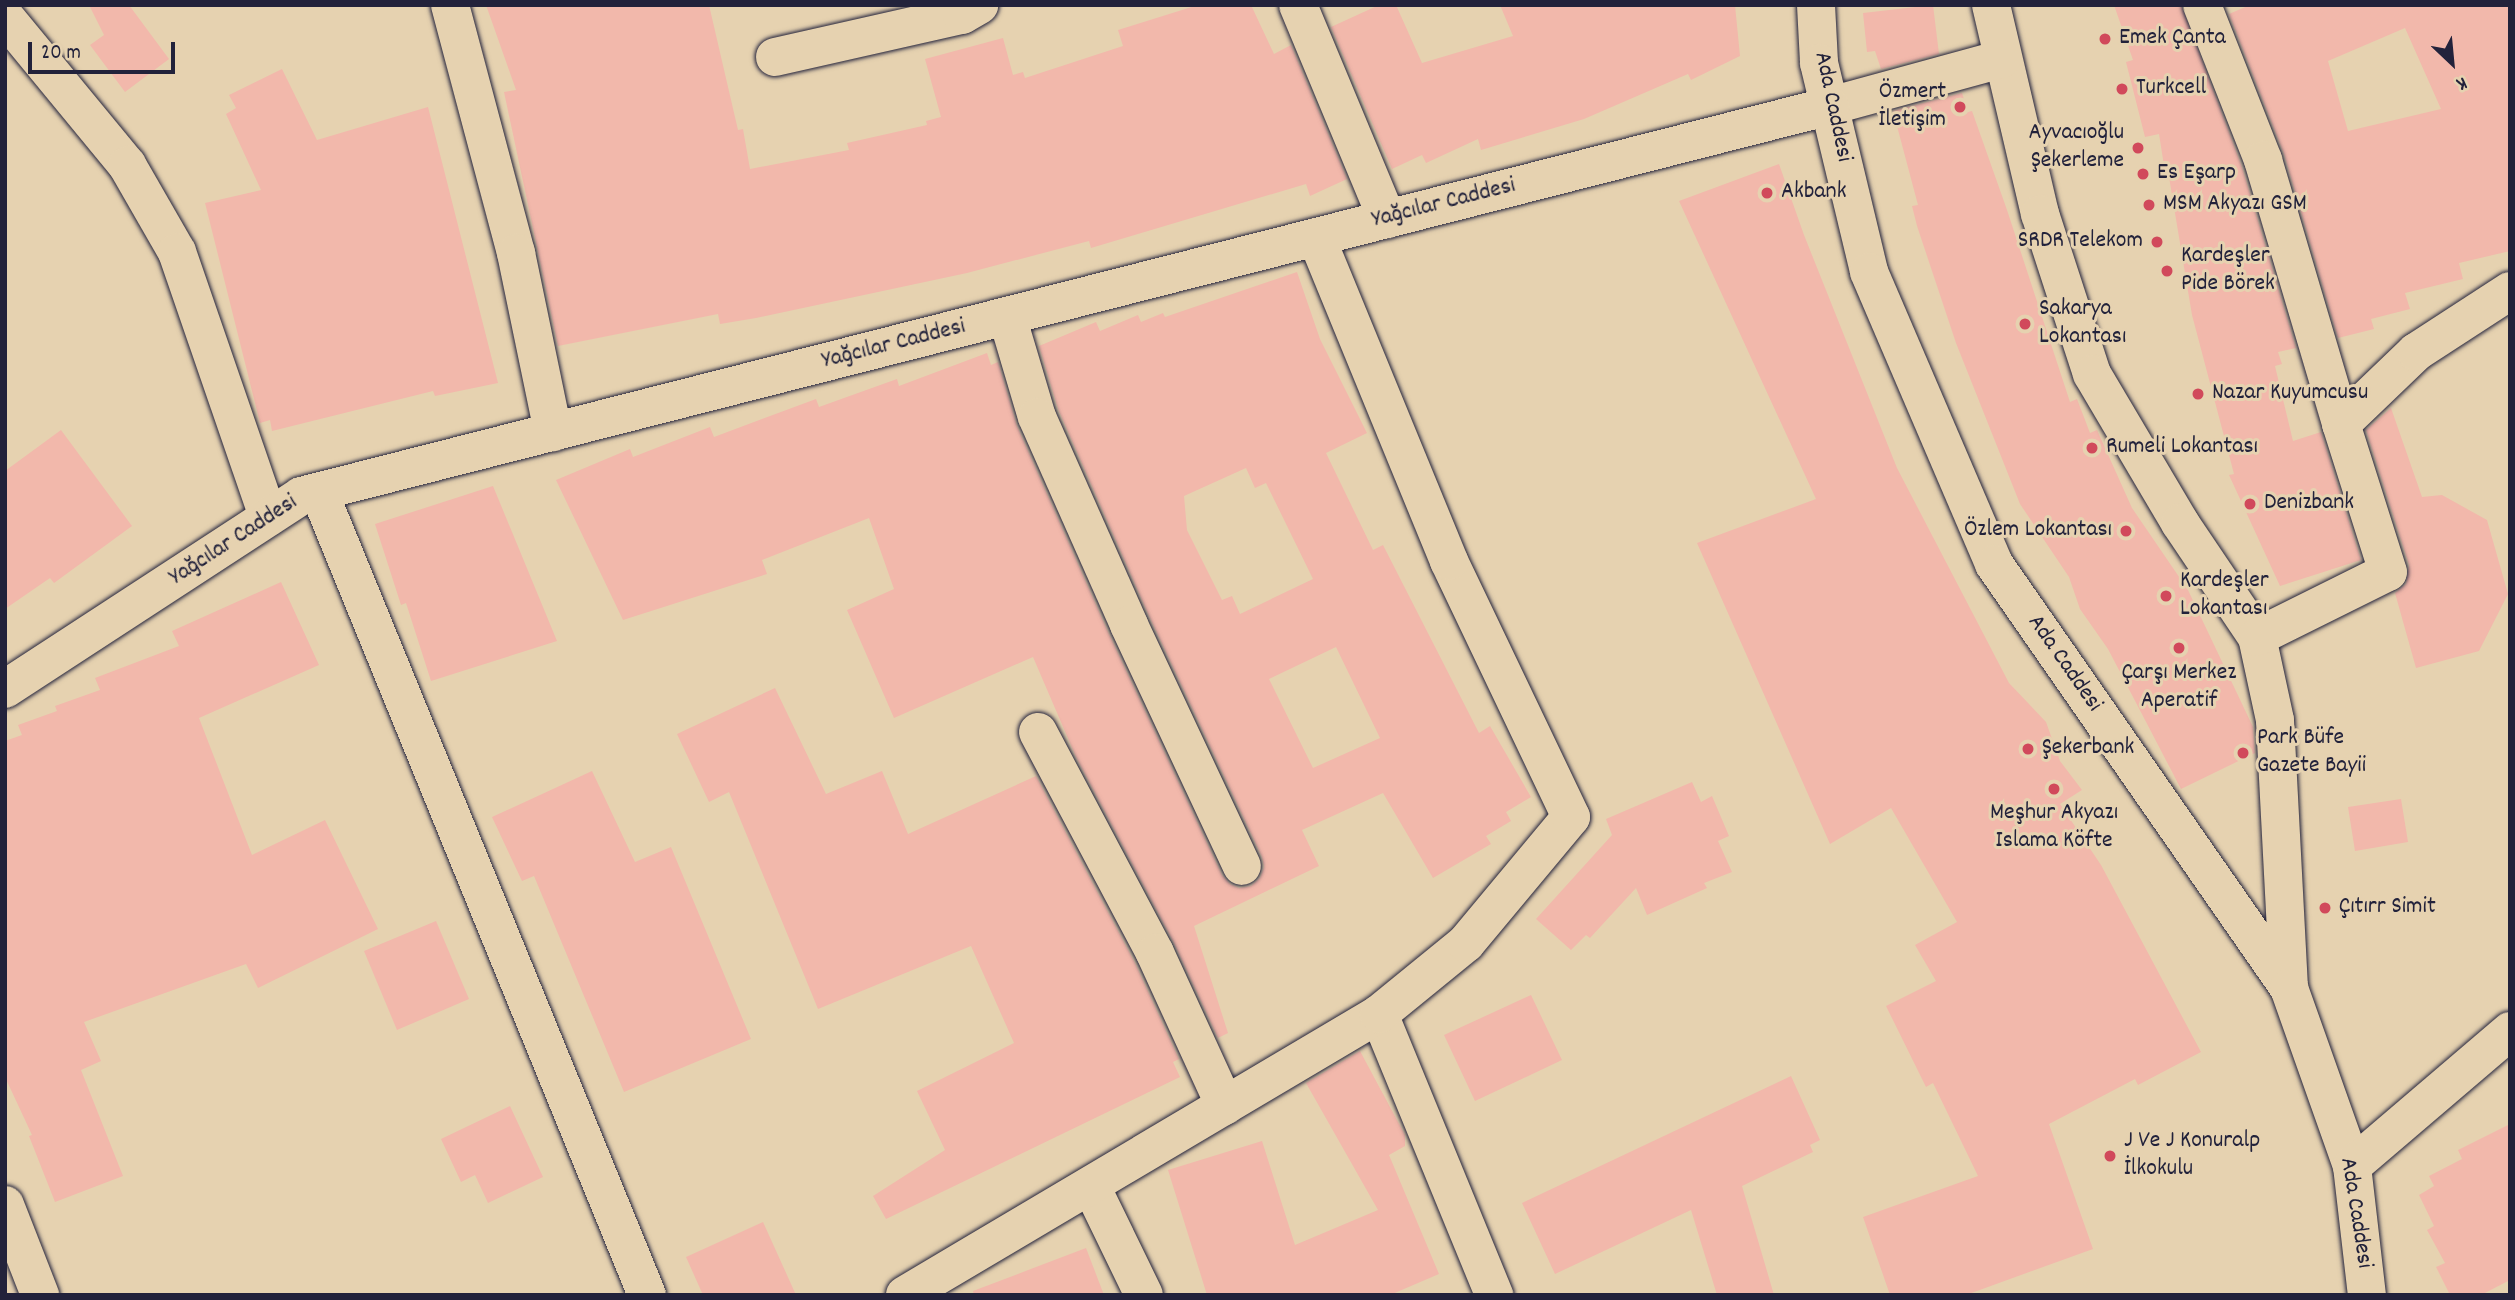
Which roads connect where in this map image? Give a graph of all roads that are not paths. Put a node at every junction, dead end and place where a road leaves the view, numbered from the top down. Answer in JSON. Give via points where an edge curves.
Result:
{"nodes":[{"id":1,"x":450,"y":5,"type":"edge"},
{"id":2,"x":979,"y":5,"type":"edge"},
{"id":3,"x":1298,"y":5,"type":"edge"},
{"id":4,"x":1815,"y":5,"type":"edge"},
{"id":5,"x":1991,"y":5,"type":"edge"},
{"id":6,"x":2202,"y":5,"type":"edge"},
{"id":7,"x":5,"y":17,"type":"edge"},
{"id":8,"x":775,"y":57,"type":"dead end"},
{"id":9,"x":2002,"y":59,"type":"junction"},
{"id":10,"x":1830,"y":106,"type":"junction"},
{"id":11,"x":1387,"y":219,"type":"junction"},
{"id":12,"x":1316,"y":237,"type":"junction"},
{"id":13,"x":2510,"y":291,"type":"edge"},
{"id":14,"x":1007,"y":316,"type":"junction"},
{"id":15,"x":2341,"y":424,"type":"junction"},
{"id":16,"x":552,"y":432,"type":"junction"},
{"id":17,"x":319,"y":492,"type":"junction"},
{"id":18,"x":268,"y":517,"type":"junction"},
{"id":19,"x":2258,"y":637,"type":"junction"},
{"id":20,"x":5,"y":689,"type":"edge"},
{"id":21,"x":1038,"y":732,"type":"dead end"},
{"id":22,"x":1242,"y":866,"type":"dead end"},
{"id":23,"x":2289,"y":988,"type":"junction"},
{"id":24,"x":1379,"y":1014,"type":"junction"},
{"id":25,"x":2510,"y":1031,"type":"edge"},
{"id":26,"x":1225,"y":1106,"type":"junction"},
{"id":27,"x":2352,"y":1166,"type":"junction"},
{"id":28,"x":1091,"y":1186,"type":"junction"},
{"id":29,"x":5,"y":1205,"type":"edge"},
{"id":30,"x":40,"y":1295,"type":"edge"},
{"id":31,"x":647,"y":1295,"type":"edge"},
{"id":32,"x":905,"y":1295,"type":"edge"},
{"id":33,"x":1144,"y":1295,"type":"edge"},
{"id":34,"x":1494,"y":1295,"type":"edge"},
{"id":35,"x":2367,"y":1295,"type":"edge"}],
"edges":[{"from":1,"to":16,"type":"street","via":[[516,253]]},
{"from":2,"to":8,"type":"street","via":[[962,15]]},
{"from":3,"to":11,"type":"street"},
{"from":4,"to":10,"type":"street","name":"Ada Caddesi","via":[[1819,62]]},
{"from":5,"to":9,"type":"street"},
{"from":6,"to":15,"type":"street","via":[[2263,160]]},
{"from":7,"to":18,"type":"street","via":[[127,165],[177,252]]},
{"from":9,"to":10,"type":"street","name":"Yağcılar Caddesi"},
{"from":9,"to":19,"type":"street","via":[[2040,214],[2092,374],[2180,523]]},
{"from":10,"to":11,"type":"street","name":"Yağcılar Caddesi"},
{"from":10,"to":23,"type":"street","name":"Ada Caddesi","via":[[1869,272],[1994,564]]},
{"from":11,"to":12,"type":"street","name":"Yağcılar Caddesi"},
{"from":12,"to":14,"type":"street","name":"Yağcılar Caddesi"},
{"from":12,"to":24,"type":"street","via":[[1449,561],[1571,817],[1466,943]]},
{"from":13,"to":15,"type":"street","via":[[2416,352]]},
{"from":14,"to":16,"type":"street","name":"Yağcılar Caddesi"},
{"from":14,"to":22,"type":"street","via":[[1037,417]]},
{"from":15,"to":19,"type":"street","via":[[2388,572]]},
{"from":16,"to":17,"type":"street","name":"Yağcılar Caddesi"},
{"from":17,"to":18,"type":"street","name":"Yağcılar Caddesi","via":[[301,496]]},
{"from":17,"to":31,"type":"street"},
{"from":18,"to":20,"type":"street","name":"Yağcılar Caddesi"},
{"from":19,"to":23,"type":"street","via":[[2275,720]]},
{"from":21,"to":26,"type":"street","via":[[1155,953]]},
{"from":23,"to":27,"type":"street","name":"Ada Caddesi"},
{"from":24,"to":26,"type":"street"},
{"from":24,"to":34,"type":"street"},
{"from":25,"to":27,"type":"street"},
{"from":26,"to":28,"type":"street"},
{"from":27,"to":35,"type":"street","name":"Ada Caddesi"},
{"from":28,"to":32,"type":"street"},
{"from":28,"to":33,"type":"street"},
{"from":29,"to":30,"type":"street"}]}
